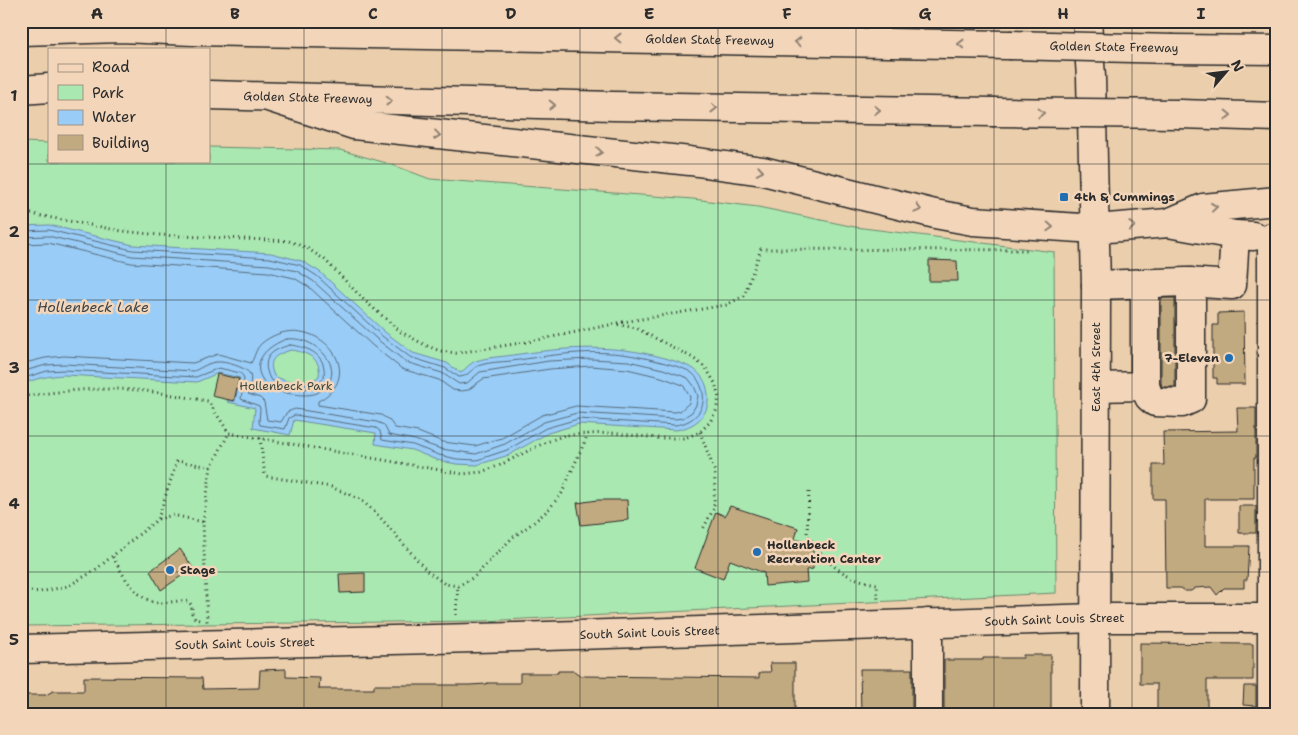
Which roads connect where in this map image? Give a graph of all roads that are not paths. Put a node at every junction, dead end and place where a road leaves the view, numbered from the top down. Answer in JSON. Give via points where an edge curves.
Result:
{"nodes":[{"id":1,"x":183,"y":21,"type":"edge"},
{"id":2,"x":1087,"y":21,"type":"edge"},
{"id":3,"x":121,"y":28,"type":"junction"},
{"id":4,"x":21,"y":31,"type":"edge"},
{"id":5,"x":1277,"y":50,"type":"edge"},
{"id":6,"x":48,"y":88,"type":"edge"},
{"id":7,"x":21,"y":90,"type":"edge"},
{"id":8,"x":210,"y":95,"type":"edge"},
{"id":9,"x":271,"y":98,"type":"junction"},
{"id":10,"x":1277,"y":117,"type":"edge"},
{"id":11,"x":1277,"y":201,"type":"edge"},
{"id":12,"x":1168,"y":223,"type":"junction"},
{"id":13,"x":1096,"y":229,"type":"junction"},
{"id":14,"x":1235,"y":235,"type":"junction"},
{"id":15,"x":1274,"y":237,"type":"edge"},
{"id":16,"x":1191,"y":282,"type":"junction"},
{"id":17,"x":1145,"y":283,"type":"junction"},
{"id":18,"x":1096,"y":285,"type":"junction"},
{"id":19,"x":1145,"y":386,"type":"junction"},
{"id":20,"x":1096,"y":387,"type":"junction"},
{"id":21,"x":1096,"y":618,"type":"junction"},
{"id":22,"x":1275,"y":618,"type":"edge"},
{"id":23,"x":928,"y":623,"type":"junction"},
{"id":24,"x":21,"y":649,"type":"edge"},
{"id":25,"x":928,"y":714,"type":"edge"},
{"id":26,"x":1095,"y":714,"type":"edge"},
{"id":27,"x":1272,"y":714,"type":"edge"}],
"edges":[{"from":1,"to":3,"type":"main road"},
{"from":2,"to":13,"type":"main road","name":"East 4th Street"},
{"from":3,"to":4,"type":"main road","name":"Golden State Freeway"},
{"from":5,"to":3,"type":"main road","name":"Golden State Freeway","one_way":true,"bridge":true},
{"from":6,"to":7,"type":"main road"},
{"from":8,"to":9,"type":"main road","name":"Golden State Freeway"},
{"from":9,"to":10,"type":"main road","name":"Golden State Freeway","one_way":true,"bridge":true},
{"from":9,"to":13,"type":"main road","one_way":true,"via":[[354,125],[699,162],[763,172],[973,221]]},
{"from":12,"to":11,"type":"main road","one_way":true,"via":[[1203,208]]},
{"from":13,"to":12,"type":"main road","one_way":true},
{"from":12,"to":14,"type":"main road"},
{"from":13,"to":18,"type":"main road","name":"East 4th Street"},
{"from":14,"to":15,"type":"main road"},
{"from":14,"to":16,"type":"main road","via":[[1232,285]]},
{"from":15,"to":22,"type":"main road"},
{"from":16,"to":17,"type":"main road"},
{"from":16,"to":19,"type":"main road","via":[[1191,399],[1182,403],[1155,402]]},
{"from":17,"to":18,"type":"main road"},
{"from":17,"to":19,"type":"main road"},
{"from":18,"to":20,"type":"main road","name":"East 4th Street"},
{"from":19,"to":20,"type":"main road"},
{"from":20,"to":21,"type":"main road","name":"East 4th Street"},
{"from":21,"to":22,"type":"main road","name":"South Saint Louis Street"},
{"from":21,"to":23,"type":"main road","name":"South Saint Louis Street"},
{"from":21,"to":26,"type":"main road","name":"East 4th Street"},
{"from":22,"to":27,"type":"main road"},
{"from":23,"to":24,"type":"main road","name":"South Saint Louis Street","via":[[455,638],[208,633]]},
{"from":23,"to":25,"type":"main road"}]}
